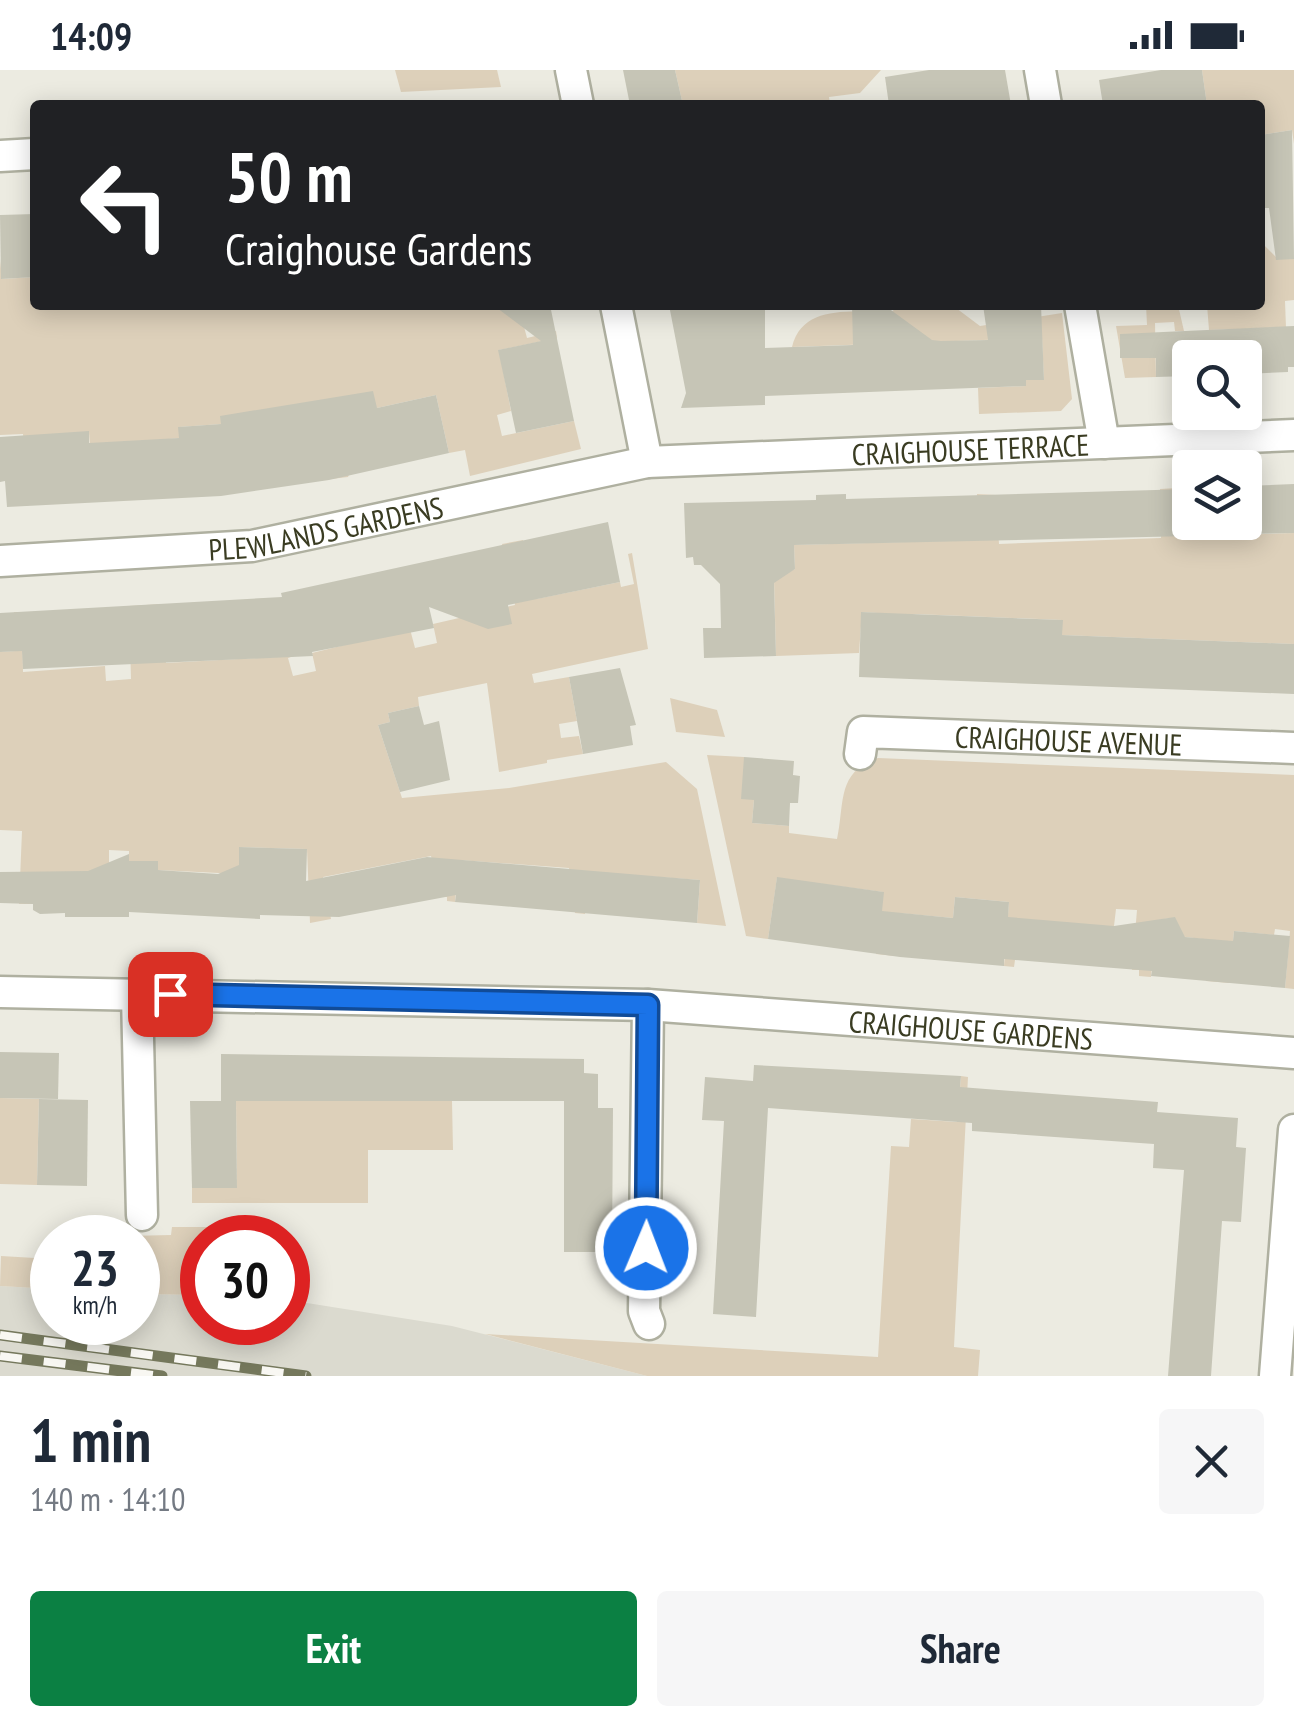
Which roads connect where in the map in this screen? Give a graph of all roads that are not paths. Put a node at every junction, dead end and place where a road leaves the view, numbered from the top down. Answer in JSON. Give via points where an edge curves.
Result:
{"nodes":[{"id":1,"x":571,"y":70,"type":"edge"},
{"id":2,"x":1040,"y":70,"type":"edge"},
{"id":3,"x":577,"y":100,"type":"edge"},
{"id":4,"x":1045,"y":100,"type":"edge"},
{"id":5,"x":30,"y":154,"type":"edge"},
{"id":6,"x":0,"y":156,"type":"edge"},
{"id":7,"x":617,"y":310,"type":"edge"},
{"id":8,"x":1081,"y":310,"type":"edge"},
{"id":9,"x":1294,"y":435,"type":"edge"},
{"id":10,"x":1104,"y":442,"type":"junction"},
{"id":11,"x":646,"y":462,"type":"junction"},
{"id":12,"x":0,"y":561,"type":"edge"},
{"id":13,"x":1294,"y":748,"type":"edge"},
{"id":14,"x":860,"y":754,"type":"dead end"},
{"id":15,"x":0,"y":992,"type":"edge"},
{"id":16,"x":137,"y":994,"type":"junction"},
{"id":17,"x":648,"y":1005,"type":"junction"},
{"id":18,"x":1294,"y":1053,"type":"edge"},
{"id":19,"x":1294,"y":1130,"type":"edge"},
{"id":20,"x":142,"y":1215,"type":"dead end"},
{"id":21,"x":649,"y":1324,"type":"dead end"},
{"id":22,"x":1275,"y":1376,"type":"edge"}],
"edges":[{"from":1,"to":3,"type":"street"},
{"from":2,"to":4,"type":"street"},
{"from":5,"to":6,"type":"street"},
{"from":7,"to":11,"type":"street"},
{"from":8,"to":10,"type":"street"},
{"from":9,"to":10,"type":"street","name":"CRAIGHOUSE TERRACE"},
{"from":10,"to":11,"type":"street","name":"CRAIGHOUSE TERRACE"},
{"from":11,"to":12,"type":"street","name":"PLEWLANDS GARDENS","via":[[252,546]]},
{"from":13,"to":14,"type":"street","name":"CRAIGHOUSE AVENUE","via":[[863,732]]},
{"from":15,"to":16,"type":"street","name":"CRAIGHOUSE GARDENS"},
{"from":16,"to":17,"type":"street","name":"CRAIGHOUSE GARDENS"},
{"from":16,"to":20,"type":"street"},
{"from":17,"to":18,"type":"street","name":"CRAIGHOUSE GARDENS"},
{"from":17,"to":21,"type":"street"},
{"from":19,"to":22,"type":"street"}]}
